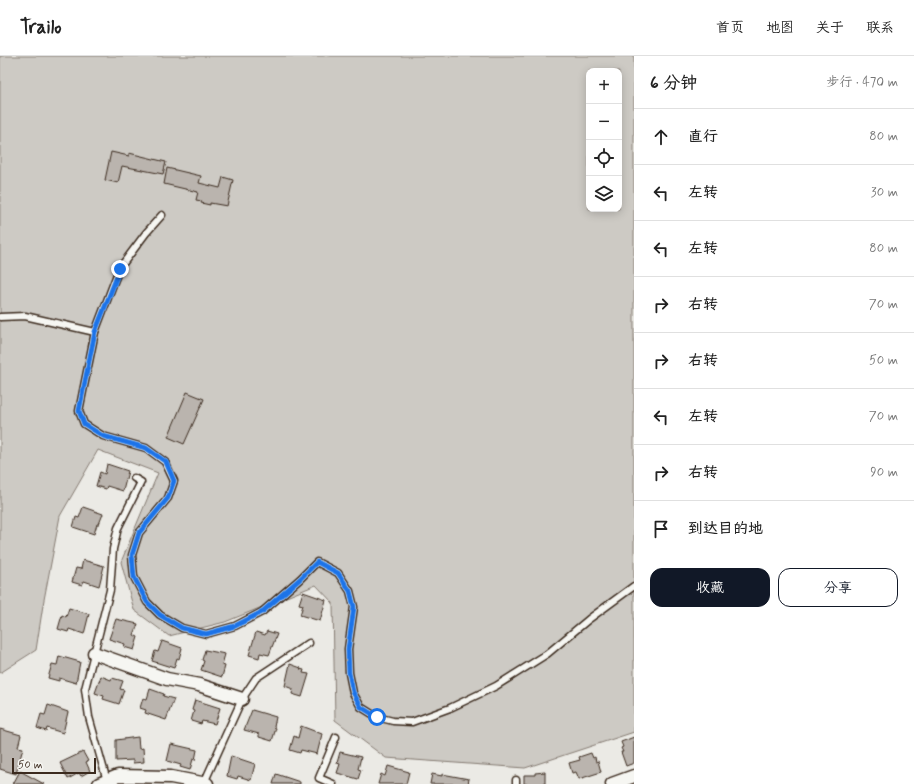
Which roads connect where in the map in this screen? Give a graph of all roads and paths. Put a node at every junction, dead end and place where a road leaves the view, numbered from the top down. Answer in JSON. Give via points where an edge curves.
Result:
{"nodes":[{"id":1,"x":162,"y":215,"type":"dead end"},
{"id":2,"x":0,"y":317,"type":"edge"},
{"id":3,"x":95,"y":332,"type":"junction"},
{"id":4,"x":134,"y":478,"type":"dead end"},
{"id":5,"x":634,"y":586,"type":"edge"},
{"id":6,"x":309,"y":643,"type":"dead end"},
{"id":7,"x":94,"y":653,"type":"junction"},
{"id":8,"x":242,"y":699,"type":"junction"},
{"id":9,"x":336,"y":737,"type":"dead end"},
{"id":10,"x":634,"y":776,"type":"edge"},
{"id":11,"x":103,"y":782,"type":"edge"},
{"id":12,"x":205,"y":784,"type":"edge"},
{"id":13,"x":333,"y":784,"type":"edge"},
{"id":14,"x":612,"y":784,"type":"edge"}],
"edges":[{"from":1,"to":3,"type":"lane","via":[[120,269]]},
{"from":2,"to":3,"type":"lane","via":[[25,316]]},
{"from":3,"to":5,"type":"lane","via":[[79,411],[84,424],[103,436],[146,448],[166,462],[174,481],[168,498],[139,533],[132,555],[134,577],[147,602],[160,615],[182,628],[206,634],[235,626],[262,612],[317,562],[338,573],[350,591],[354,607],[348,649],[349,673],[353,692],[361,707],[377,717],[412,722],[450,708],[496,686],[547,654]]},
{"from":4,"to":7,"type":"lane","via":[[141,482],[118,528],[113,549],[110,590]]},
{"from":6,"to":8,"type":"lane","via":[[256,678]]},
{"from":7,"to":8,"type":"street","via":[[167,679],[199,685]]},
{"from":7,"to":11,"type":"lane","via":[[85,689]]},
{"from":8,"to":12,"type":"lane"},
{"from":9,"to":13,"type":"lane","via":[[318,778]]},
{"from":10,"to":14,"type":"street"},
{"from":11,"to":12,"type":"street","via":[[118,776],[171,777]]}]}
